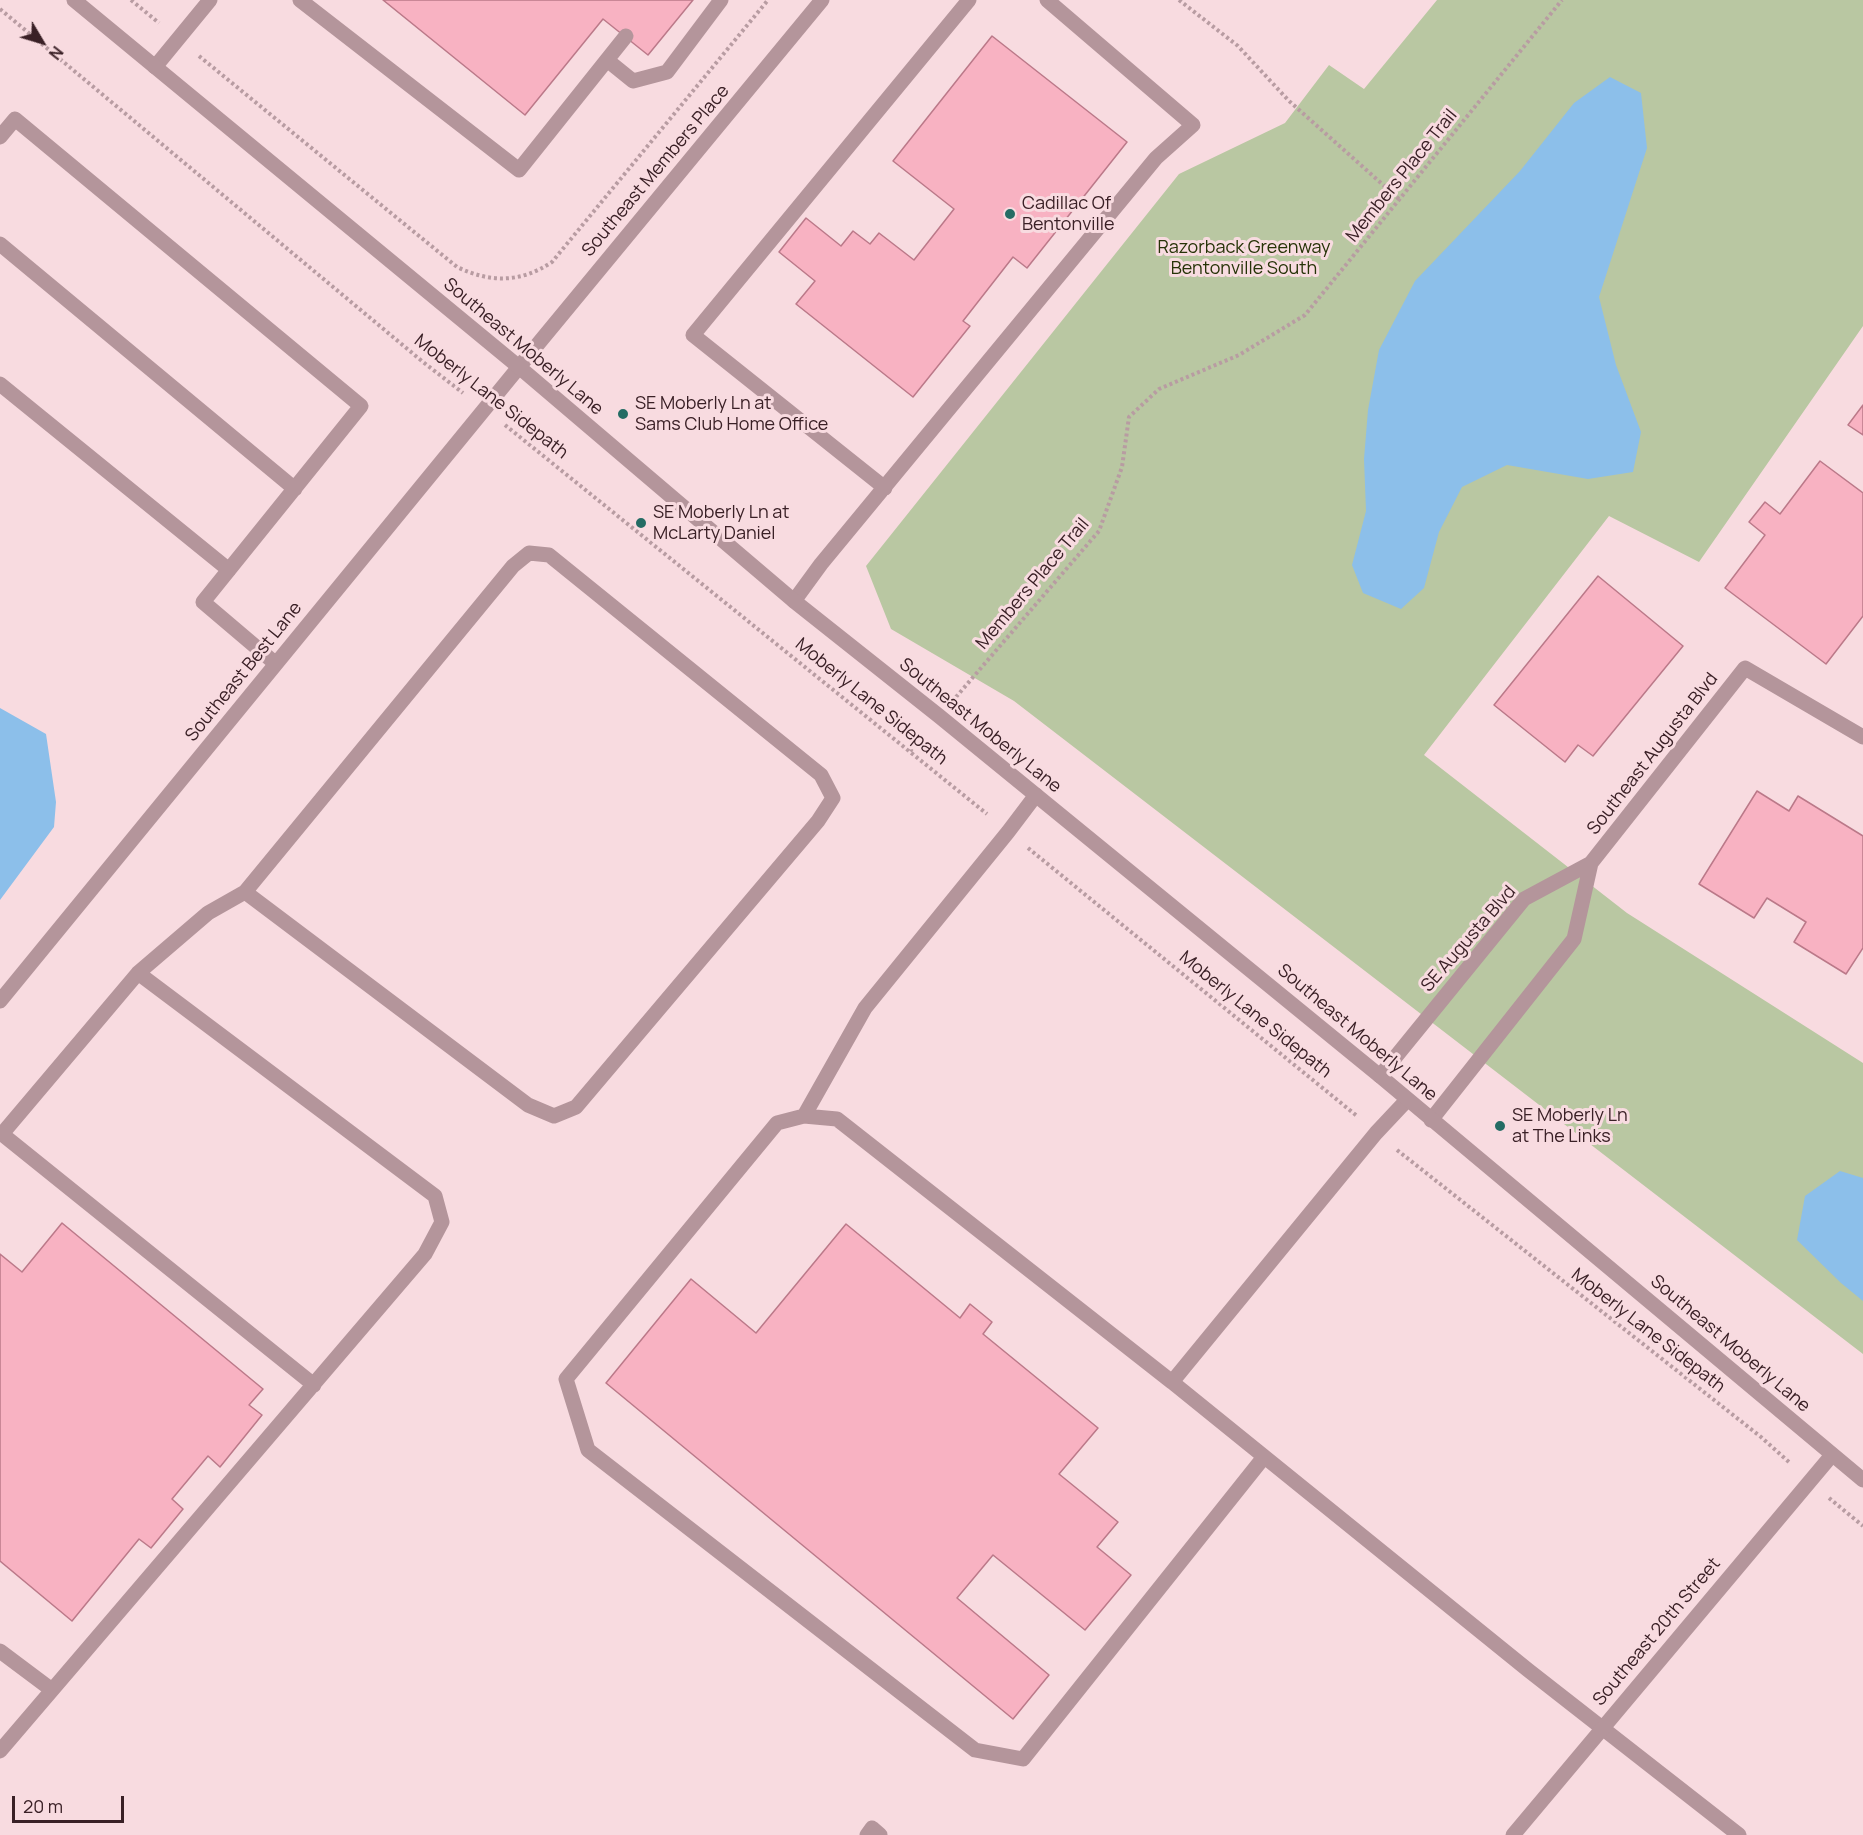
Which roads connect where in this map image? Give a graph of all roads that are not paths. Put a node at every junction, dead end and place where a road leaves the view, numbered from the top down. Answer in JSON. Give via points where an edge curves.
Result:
{"nodes":[{"id":1,"x":74,"y":0,"type":"edge"},
{"id":2,"x":210,"y":0,"type":"edge"},
{"id":3,"x":300,"y":0,"type":"edge"},
{"id":4,"x":722,"y":0,"type":"edge"},
{"id":5,"x":822,"y":0,"type":"edge"},
{"id":6,"x":969,"y":0,"type":"edge"},
{"id":7,"x":1047,"y":0,"type":"edge"},
{"id":8,"x":626,"y":36,"type":"dead end"},
{"id":9,"x":607,"y":60,"type":"junction"},
{"id":10,"x":155,"y":67,"type":"junction"},
{"id":11,"x":0,"y":136,"type":"edge"},
{"id":12,"x":0,"y":244,"type":"edge"},
{"id":13,"x":519,"y":367,"type":"junction"},
{"id":14,"x":0,"y":384,"type":"edge"},
{"id":15,"x":885,"y":488,"type":"junction"},
{"id":16,"x":295,"y":489,"type":"junction"},
{"id":17,"x":230,"y":570,"type":"junction"},
{"id":18,"x":794,"y":601,"type":"junction"},
{"id":19,"x":276,"y":664,"type":"junction"},
{"id":20,"x":1863,"y":737,"type":"edge"},
{"id":21,"x":1035,"y":795,"type":"junction"},
{"id":22,"x":1591,"y":863,"type":"junction"},
{"id":23,"x":245,"y":892,"type":"junction"},
{"id":24,"x":138,"y":973,"type":"junction"},
{"id":25,"x":0,"y":1001,"type":"edge"},
{"id":26,"x":1380,"y":1076,"type":"junction"},
{"id":27,"x":1407,"y":1100,"type":"junction"},
{"id":28,"x":804,"y":1116,"type":"junction"},
{"id":29,"x":1431,"y":1120,"type":"junction"},
{"id":30,"x":1,"y":1134,"type":"edge"},
{"id":31,"x":1172,"y":1382,"type":"junction"},
{"id":32,"x":314,"y":1385,"type":"junction"},
{"id":33,"x":1832,"y":1455,"type":"junction"},
{"id":34,"x":1263,"y":1456,"type":"junction"},
{"id":35,"x":1863,"y":1480,"type":"edge"},
{"id":36,"x":0,"y":1651,"type":"edge"},
{"id":37,"x":52,"y":1690,"type":"junction"},
{"id":38,"x":1602,"y":1727,"type":"junction"},
{"id":39,"x":0,"y":1751,"type":"edge"},
{"id":40,"x":867,"y":1835,"type":"edge"},
{"id":41,"x":880,"y":1835,"type":"edge"},
{"id":42,"x":1513,"y":1835,"type":"edge"},
{"id":43,"x":1739,"y":1835,"type":"edge"}],
"edges":[{"from":1,"to":10,"type":"street","name":"Southeast Moberly Lane"},
{"from":2,"to":10,"type":"street"},
{"from":3,"to":9,"type":"street","via":[[519,170]]},
{"from":4,"to":9,"type":"street","via":[[666,72],[633,81]]},
{"from":5,"to":13,"type":"street","name":"Southeast Members Place"},
{"from":6,"to":15,"type":"street","via":[[693,335]]},
{"from":7,"to":15,"type":"street","via":[[1193,125],[1156,158]]},
{"from":8,"to":9,"type":"street"},
{"from":10,"to":13,"type":"street","name":"Southeast Moberly Lane"},
{"from":11,"to":16,"type":"street","via":[[15,119],[361,406]]},
{"from":12,"to":16,"type":"street"},
{"from":13,"to":18,"type":"street","name":"Southeast Moberly Lane"},
{"from":13,"to":19,"type":"street","name":"Southeast Best Lane"},
{"from":14,"to":17,"type":"street"},
{"from":15,"to":18,"type":"street"},
{"from":16,"to":17,"type":"street"},
{"from":17,"to":19,"type":"street","via":[[203,602]]},
{"from":18,"to":21,"type":"street","name":"Southeast Moberly Lane"},
{"from":19,"to":25,"type":"street","name":"Southeast Best Lane"},
{"from":20,"to":22,"type":"street","name":"Southeast Augusta Blvd","via":[[1745,668]]},
{"from":21,"to":26,"type":"street","name":"Southeast Moberly Lane"},
{"from":21,"to":28,"type":"street","via":[[865,1008]]},
{"from":22,"to":26,"type":"street","name":"SE Augusta Blvd","via":[[1524,899]]},
{"from":22,"to":29,"type":"street","via":[[1575,939]]},
{"from":23,"to":23,"type":"street","via":[[513,566],[529,553],[549,555],[558,562],[822,775],[833,798],[818,821],[576,1107],[554,1116],[528,1106]]},
{"from":23,"to":24,"type":"street","via":[[208,913]]},
{"from":24,"to":30,"type":"street"},
{"from":24,"to":32,"type":"street","via":[[435,1196],[442,1222],[425,1254]]},
{"from":26,"to":27,"type":"street","name":"Southeast Moberly Lane"},
{"from":27,"to":29,"type":"street","name":"Southeast Moberly Lane"},
{"from":27,"to":31,"type":"street"},
{"from":28,"to":31,"type":"street","via":[[837,1119]]},
{"from":28,"to":34,"type":"street","via":[[777,1123],[566,1379],[588,1449],[975,1750],[1023,1759]]},
{"from":29,"to":33,"type":"street","name":"Southeast Moberly Lane"},
{"from":30,"to":32,"type":"street"},
{"from":31,"to":34,"type":"street"},
{"from":32,"to":37,"type":"street"},
{"from":33,"to":35,"type":"street","name":"Southeast Moberly Lane"},
{"from":33,"to":38,"type":"street","name":"Southeast 20th Street"},
{"from":34,"to":38,"type":"street"},
{"from":36,"to":37,"type":"street"},
{"from":37,"to":39,"type":"street"},
{"from":38,"to":42,"type":"street","name":"Southeast 20th Street"},
{"from":38,"to":43,"type":"street"},
{"from":40,"to":41,"type":"street","via":[[872,1828]]}]}
